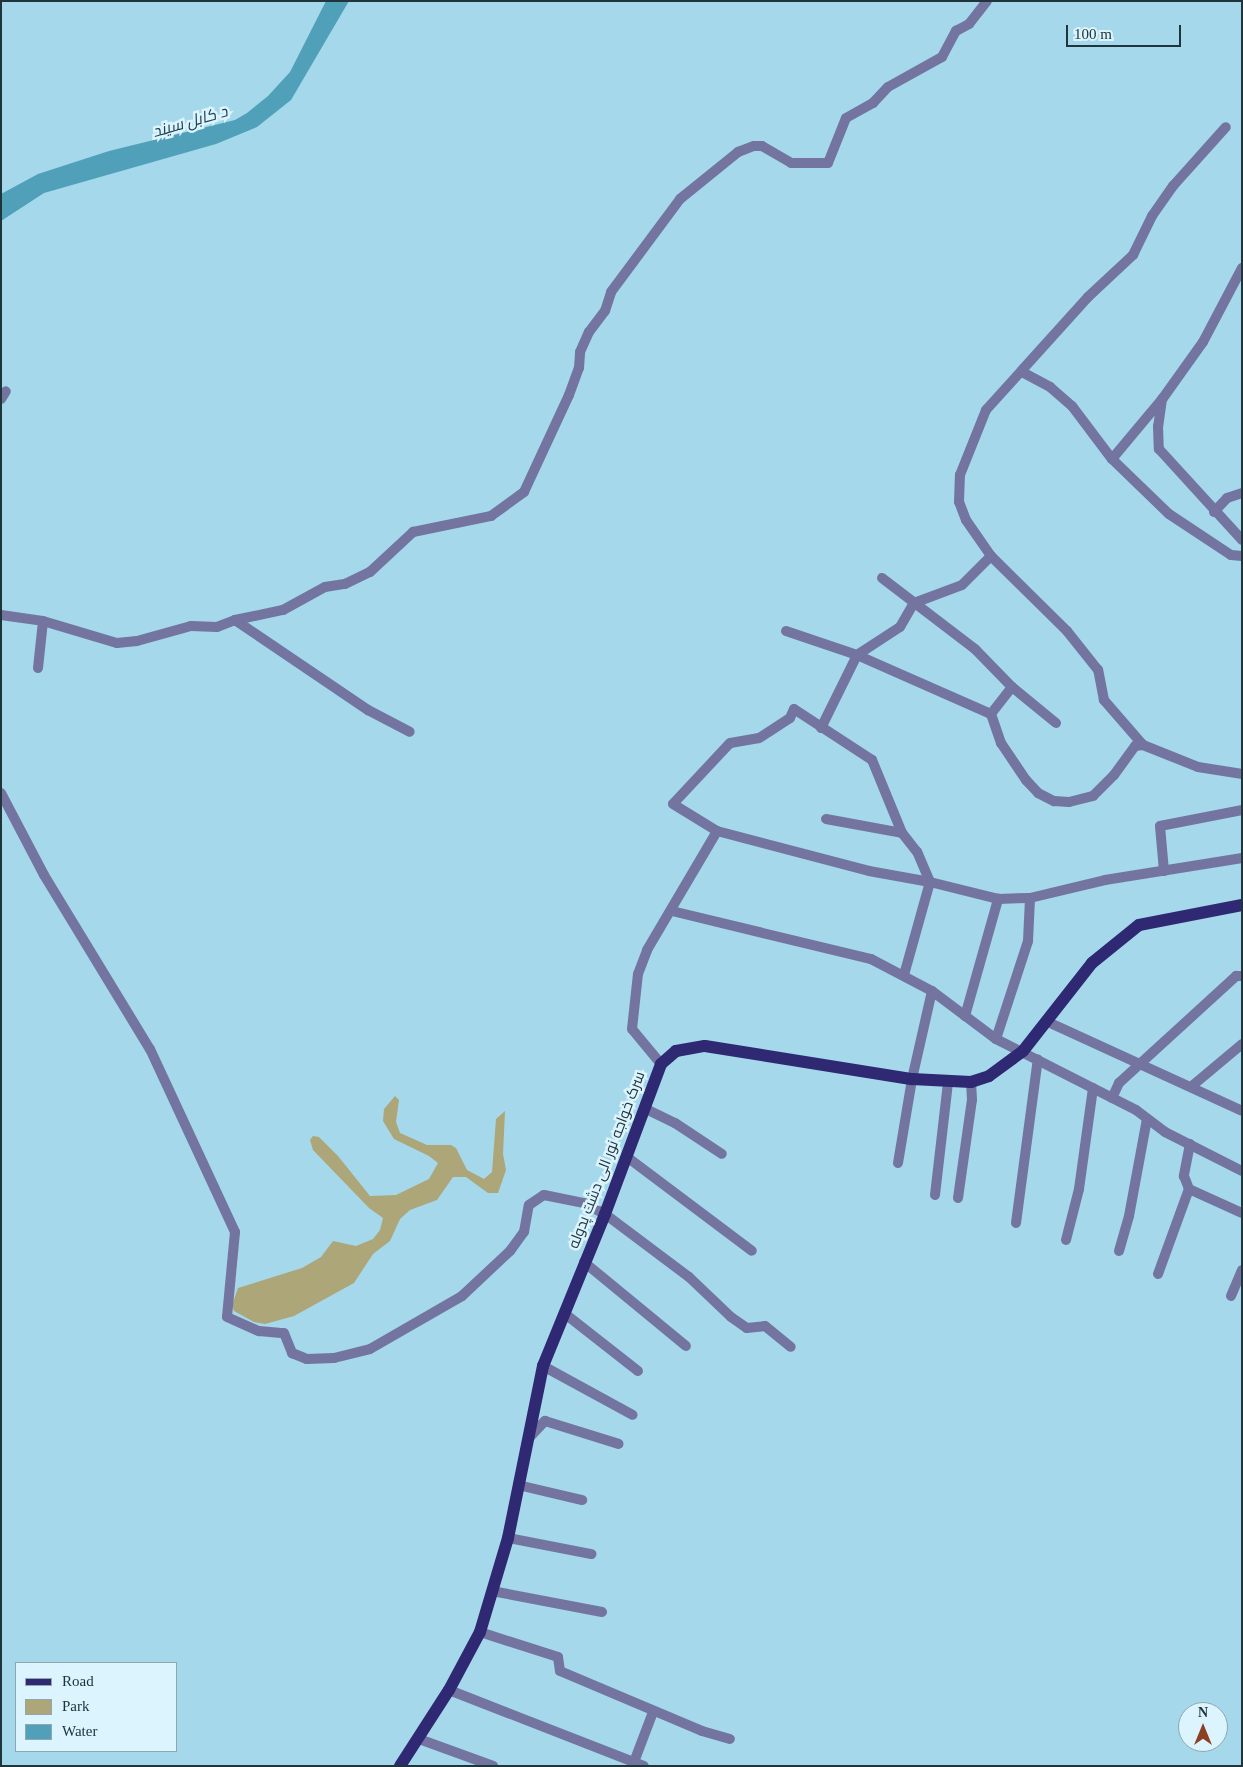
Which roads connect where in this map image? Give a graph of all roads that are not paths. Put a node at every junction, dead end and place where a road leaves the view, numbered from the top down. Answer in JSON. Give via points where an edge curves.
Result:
{"nodes":[{"id":1,"x":987,"y":1,"type":"edge"},
{"id":2,"x":1226,"y":127,"type":"dead end"},
{"id":3,"x":1242,"y":268,"type":"edge"},
{"id":4,"x":1022,"y":372,"type":"junction"},
{"id":5,"x":1163,"y":398,"type":"junction"},
{"id":6,"x":1112,"y":459,"type":"junction"},
{"id":7,"x":1242,"y":493,"type":"edge"},
{"id":8,"x":1214,"y":512,"type":"junction"},
{"id":9,"x":1242,"y":540,"type":"edge"},
{"id":10,"x":991,"y":556,"type":"junction"},
{"id":11,"x":1242,"y":556,"type":"edge"},
{"id":12,"x":882,"y":578,"type":"dead end"},
{"id":13,"x":914,"y":603,"type":"junction"},
{"id":14,"x":1,"y":615,"type":"edge"},
{"id":15,"x":235,"y":620,"type":"junction"},
{"id":16,"x":43,"y":621,"type":"junction"},
{"id":17,"x":786,"y":631,"type":"dead end"},
{"id":18,"x":857,"y":656,"type":"junction"},
{"id":19,"x":38,"y":668,"type":"dead end"},
{"id":20,"x":1012,"y":687,"type":"junction"},
{"id":21,"x":991,"y":714,"type":"junction"},
{"id":22,"x":1056,"y":723,"type":"dead end"},
{"id":23,"x":821,"y":728,"type":"junction"},
{"id":24,"x":410,"y":732,"type":"dead end"},
{"id":25,"x":1143,"y":745,"type":"junction"},
{"id":26,"x":1242,"y":774,"type":"edge"},
{"id":27,"x":1,"y":792,"type":"edge"},
{"id":28,"x":1242,"y":810,"type":"edge"},
{"id":29,"x":826,"y":819,"type":"dead end"},
{"id":30,"x":717,"y":830,"type":"junction"},
{"id":31,"x":902,"y":833,"type":"junction"},
{"id":32,"x":1242,"y":858,"type":"edge"},
{"id":33,"x":1164,"y":871,"type":"junction"},
{"id":34,"x":930,"y":882,"type":"junction"},
{"id":35,"x":1030,"y":898,"type":"junction"},
{"id":36,"x":998,"y":899,"type":"junction"},
{"id":37,"x":1242,"y":905,"type":"edge"},
{"id":38,"x":672,"y":911,"type":"junction"},
{"id":39,"x":904,"y":974,"type":"junction"},
{"id":40,"x":1242,"y":976,"type":"edge"},
{"id":41,"x":932,"y":991,"type":"junction"},
{"id":42,"x":965,"y":1016,"type":"junction"},
{"id":43,"x":1048,"y":1022,"type":"junction"},
{"id":44,"x":996,"y":1039,"type":"junction"},
{"id":45,"x":1242,"y":1044,"type":"edge"},
{"id":46,"x":1023,"y":1051,"type":"junction"},
{"id":47,"x":1038,"y":1059,"type":"junction"},
{"id":48,"x":661,"y":1064,"type":"junction"},
{"id":49,"x":1140,"y":1066,"type":"junction"},
{"id":50,"x":912,"y":1079,"type":"junction"},
{"id":51,"x":971,"y":1082,"type":"junction"},
{"id":52,"x":948,"y":1083,"type":"junction"},
{"id":53,"x":1192,"y":1086,"type":"junction"},
{"id":54,"x":1093,"y":1088,"type":"junction"},
{"id":55,"x":1112,"y":1098,"type":"junction"},
{"id":56,"x":646,"y":1109,"type":"junction"},
{"id":57,"x":1242,"y":1111,"type":"edge"},
{"id":58,"x":1147,"y":1119,"type":"junction"},
{"id":59,"x":1190,"y":1144,"type":"junction"},
{"id":60,"x":722,"y":1154,"type":"dead end"},
{"id":61,"x":627,"y":1157,"type":"junction"},
{"id":62,"x":898,"y":1163,"type":"dead end"},
{"id":63,"x":1242,"y":1171,"type":"edge"},
{"id":64,"x":1189,"y":1189,"type":"junction"},
{"id":65,"x":935,"y":1195,"type":"dead end"},
{"id":66,"x":958,"y":1198,"type":"dead end"},
{"id":67,"x":1242,"y":1213,"type":"edge"},
{"id":68,"x":605,"y":1214,"type":"junction"},
{"id":69,"x":1016,"y":1224,"type":"dead end"},
{"id":70,"x":1066,"y":1240,"type":"dead end"},
{"id":71,"x":752,"y":1251,"type":"dead end"},
{"id":72,"x":1119,"y":1251,"type":"dead end"},
{"id":73,"x":584,"y":1262,"type":"junction"},
{"id":74,"x":1242,"y":1270,"type":"edge"},
{"id":75,"x":1158,"y":1274,"type":"dead end"},
{"id":76,"x":1231,"y":1296,"type":"dead end"},
{"id":77,"x":564,"y":1313,"type":"junction"},
{"id":78,"x":686,"y":1346,"type":"dead end"},
{"id":79,"x":791,"y":1347,"type":"dead end"},
{"id":80,"x":543,"y":1366,"type":"junction"},
{"id":81,"x":638,"y":1371,"type":"dead end"},
{"id":82,"x":633,"y":1415,"type":"dead end"},
{"id":83,"x":526,"y":1442,"type":"junction"},
{"id":84,"x":619,"y":1444,"type":"dead end"},
{"id":85,"x":518,"y":1485,"type":"junction"},
{"id":86,"x":582,"y":1500,"type":"dead end"},
{"id":87,"x":508,"y":1538,"type":"junction"},
{"id":88,"x":590,"y":1554,"type":"dead end"},
{"id":89,"x":492,"y":1591,"type":"junction"},
{"id":90,"x":602,"y":1612,"type":"dead end"},
{"id":91,"x":480,"y":1632,"type":"junction"},
{"id":92,"x":449,"y":1690,"type":"junction"},
{"id":93,"x":654,"y":1712,"type":"junction"},
{"id":94,"x":419,"y":1739,"type":"junction"},
{"id":95,"x":730,"y":1739,"type":"dead end"},
{"id":96,"x":640,"y":1765,"type":"edge"},
{"id":97,"x":400,"y":1766,"type":"edge"},
{"id":98,"x":493,"y":1766,"type":"edge"}],
"edges":[{"from":1,"to":15,"type":"street","via":[[969,24],[956,31],[942,57],[888,87],[873,103],[846,118],[828,163],[791,163],[762,146],[754,146],[738,152],[680,199],[611,292],[605,311],[589,332],[580,352],[579,368],[569,395],[524,492],[485,518],[413,532],[370,572],[345,584],[325,587],[283,610]]},
{"from":2,"to":4,"type":"street","via":[[1173,186],[1152,216],[1133,255],[1030,358]]},
{"from":3,"to":5,"type":"street","via":[[1202,342]]},
{"from":4,"to":6,"type":"street","via":[[1050,387],[1072,406]]},
{"from":4,"to":10,"type":"street","via":[[986,410],[960,475],[959,502],[966,520]]},
{"from":5,"to":6,"type":"street"},
{"from":5,"to":8,"type":"street","via":[[1158,426],[1159,450]]},
{"from":6,"to":11,"type":"street","via":[[1169,514],[1231,555]]},
{"from":7,"to":8,"type":"street","via":[[1227,498]]},
{"from":8,"to":9,"type":"street"},
{"from":10,"to":13,"type":"street","via":[[962,585]]},
{"from":10,"to":25,"type":"street","via":[[1067,631],[1098,670],[1104,700]]},
{"from":12,"to":13,"type":"street"},
{"from":13,"to":18,"type":"street","via":[[900,627]]},
{"from":13,"to":20,"type":"street","via":[[976,649]]},
{"from":14,"to":16,"type":"street"},
{"from":15,"to":16,"type":"street","via":[[217,627],[191,626],[137,642],[117,643]]},
{"from":15,"to":24,"type":"street","via":[[368,710]]},
{"from":16,"to":19,"type":"street"},
{"from":17,"to":18,"type":"street"},
{"from":18,"to":21,"type":"street"},
{"from":18,"to":23,"type":"street"},
{"from":20,"to":21,"type":"street"},
{"from":20,"to":22,"type":"street"},
{"from":21,"to":25,"type":"street","via":[[1001,744],[1026,780],[1038,793],[1054,801],[1068,802],[1093,796],[1114,775],[1135,746]]},
{"from":23,"to":30,"type":"street","via":[[794,710],[790,718],[759,738],[730,743],[673,804]]},
{"from":23,"to":31,"type":"street","via":[[872,760]]},
{"from":25,"to":26,"type":"street","via":[[1198,767]]},
{"from":27,"to":68,"type":"street","via":[[44,875],[150,1049],[235,1232],[227,1317],[259,1331],[284,1333],[292,1353],[307,1359],[334,1358],[370,1349],[462,1296],[510,1251],[524,1232],[529,1205],[544,1195],[584,1203]]},
{"from":28,"to":33,"type":"street","via":[[1160,826]]},
{"from":29,"to":31,"type":"street"},
{"from":30,"to":34,"type":"street","via":[[815,859]]},
{"from":30,"to":38,"type":"street"},
{"from":31,"to":34,"type":"street","via":[[916,852]]},
{"from":32,"to":33,"type":"street"},
{"from":33,"to":35,"type":"street"},
{"from":34,"to":36,"type":"street"},
{"from":34,"to":39,"type":"street"},
{"from":35,"to":36,"type":"street"},
{"from":35,"to":44,"type":"street","via":[[1028,941]]},
{"from":36,"to":42,"type":"street"},
{"from":37,"to":43,"type":"main road","name":"سرک خواجه نور الی دشت پدوله","via":[[1139,925],[1092,964]]},
{"from":38,"to":39,"type":"street","via":[[871,959]]},
{"from":38,"to":48,"type":"street","via":[[647,950],[638,974],[632,1029]]},
{"from":39,"to":41,"type":"street"},
{"from":40,"to":49,"type":"street","via":[[1236,976]]},
{"from":41,"to":42,"type":"street"},
{"from":41,"to":50,"type":"street"},
{"from":42,"to":44,"type":"street"},
{"from":43,"to":46,"type":"main road","name":"سرک خواجه نور الی دشت پدوله"},
{"from":43,"to":49,"type":"street"},
{"from":44,"to":46,"type":"street"},
{"from":45,"to":53,"type":"street"},
{"from":46,"to":47,"type":"street"},
{"from":46,"to":51,"type":"main road","name":"سرک خواجه نور الی دشت پدوله","via":[[989,1076]]},
{"from":47,"to":54,"type":"street"},
{"from":47,"to":69,"type":"street"},
{"from":48,"to":50,"type":"main road","name":"سرک خواجه نور الی دشت پدوله","via":[[676,1051],[704,1046]]},
{"from":48,"to":56,"type":"main road","name":"سرک خواجه نور الی دشت پدوله"},
{"from":49,"to":53,"type":"street"},
{"from":49,"to":55,"type":"street","via":[[1119,1083]]},
{"from":50,"to":52,"type":"main road","name":"سرک خواجه نور الی دشت پدوله"},
{"from":50,"to":62,"type":"street"},
{"from":51,"to":52,"type":"main road","name":"سرک خواجه نور الی دشت پدوله"},
{"from":51,"to":66,"type":"street","via":[[968,1138]]},
{"from":52,"to":65,"type":"street"},
{"from":53,"to":57,"type":"street"},
{"from":54,"to":55,"type":"street"},
{"from":54,"to":70,"type":"street","via":[[1079,1189]]},
{"from":55,"to":58,"type":"street"},
{"from":56,"to":60,"type":"street","via":[[675,1122]]},
{"from":56,"to":61,"type":"main road","name":"سرک خواجه نور الی دشت پدوله"},
{"from":58,"to":59,"type":"street"},
{"from":58,"to":72,"type":"street","via":[[1129,1216]]},
{"from":59,"to":63,"type":"street"},
{"from":59,"to":64,"type":"street","via":[[1184,1176]]},
{"from":61,"to":68,"type":"main road","name":"سرک خواجه نور الی دشت پدوله"},
{"from":61,"to":71,"type":"street"},
{"from":64,"to":67,"type":"street"},
{"from":64,"to":75,"type":"street"},
{"from":68,"to":73,"type":"main road","name":"سرک خواجه نور الی دشت پدوله"},
{"from":68,"to":79,"type":"street","via":[[689,1278],[731,1318],[747,1328],[765,1326]]},
{"from":73,"to":77,"type":"main road","name":"سرک خواجه نور الی دشت پدوله"},
{"from":73,"to":78,"type":"street"},
{"from":74,"to":76,"type":"street"},
{"from":77,"to":80,"type":"main road","name":"سرک خواجه نور الی دشت پدوله"},
{"from":77,"to":81,"type":"street"},
{"from":80,"to":82,"type":"street"},
{"from":80,"to":83,"type":"main road","name":"سرک خواجه نور الی دشت پدوله"},
{"from":83,"to":84,"type":"street","via":[[545,1421]]},
{"from":83,"to":85,"type":"main road","name":"سرک خواجه نور الی دشت پدوله"},
{"from":85,"to":86,"type":"street"},
{"from":85,"to":87,"type":"main road","name":"سرک خواجه نور الی دشت پدوله"},
{"from":87,"to":88,"type":"street"},
{"from":87,"to":89,"type":"main road","name":"سرک خواجه نور الی دشت پدوله"},
{"from":89,"to":90,"type":"street"},
{"from":89,"to":91,"type":"main road","name":"سرک خواجه نور الی دشت پدوله"},
{"from":91,"to":92,"type":"main road","name":"سرک خواجه نور الی دشت پدوله"},
{"from":91,"to":93,"type":"street","via":[[558,1657],[560,1672]]},
{"from":92,"to":94,"type":"main road","name":"سرک خواجه نور الی دشت پدوله"},
{"from":92,"to":96,"type":"street"},
{"from":93,"to":95,"type":"street"},
{"from":93,"to":96,"type":"street"},
{"from":94,"to":97,"type":"main road","name":"سرک خواجه نور الی دشت پدوله"},
{"from":94,"to":98,"type":"street"}]}
